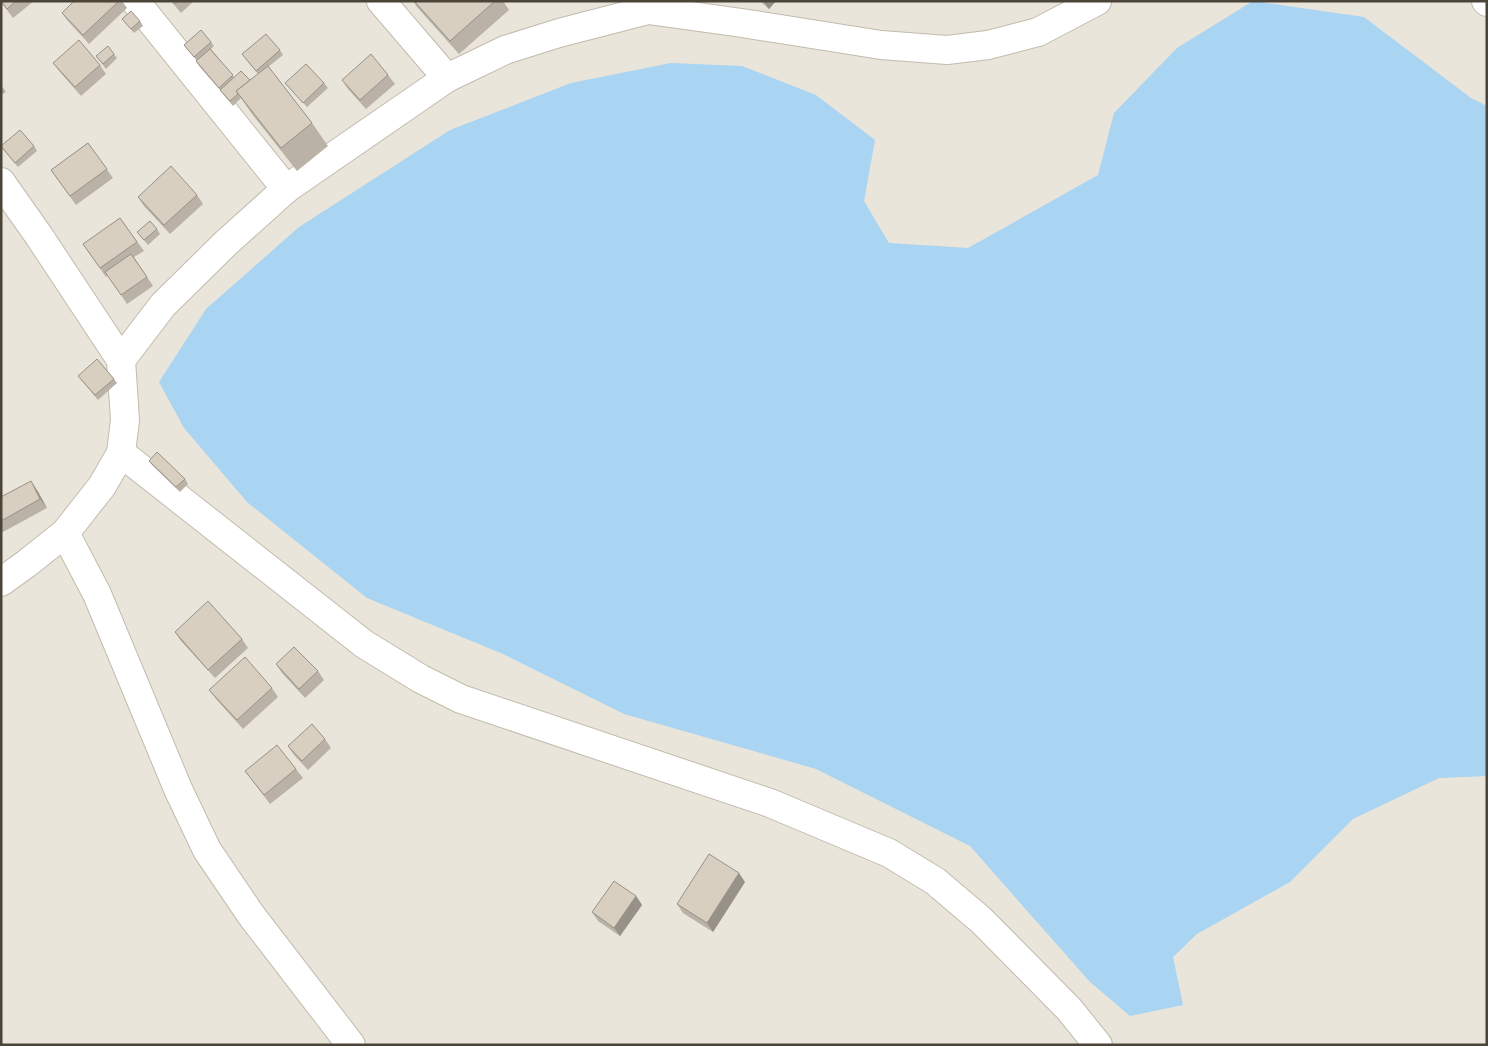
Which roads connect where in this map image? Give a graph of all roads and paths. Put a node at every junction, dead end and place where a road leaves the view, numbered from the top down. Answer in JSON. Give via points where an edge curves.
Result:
{"nodes":[{"id":1,"x":135,"y":1,"type":"edge"},
{"id":2,"x":381,"y":1,"type":"edge"},
{"id":3,"x":1088,"y":3,"type":"edge"},
{"id":4,"x":644,"y":6,"type":"edge"},
{"id":5,"x":447,"y":78,"type":"junction"},
{"id":6,"x":1,"y":182,"type":"edge"},
{"id":7,"x":286,"y":189,"type":"junction"},
{"id":8,"x":121,"y":360,"type":"junction"},
{"id":9,"x":121,"y":453,"type":"junction"},
{"id":10,"x":65,"y":533,"type":"junction"},
{"id":11,"x":1,"y":582,"type":"edge"},
{"id":12,"x":351,"y":1045,"type":"edge"},
{"id":13,"x":1098,"y":1045,"type":"edge"}],
"edges":[{"from":1,"to":7,"type":"street"},
{"from":2,"to":5,"type":"street"},
{"from":3,"to":4,"type":"street","via":[[1038,32],[988,45],[947,50],[881,45]]},
{"from":4,"to":5,"type":"street","via":[[504,50]]},
{"from":5,"to":7,"type":"street"},
{"from":6,"to":8,"type":"street"},
{"from":7,"to":8,"type":"street","via":[[163,305]]},
{"from":8,"to":9,"type":"street","via":[[124,420]]},
{"from":9,"to":10,"type":"street","via":[[102,486]]},
{"from":9,"to":13,"type":"street","via":[[364,644],[421,679],[461,699],[770,803],[889,853],[934,881],[981,920],[1069,1009]]},
{"from":10,"to":11,"type":"street"},
{"from":10,"to":12,"type":"street","via":[[97,594],[178,789],[207,850],[251,915]]}]}
